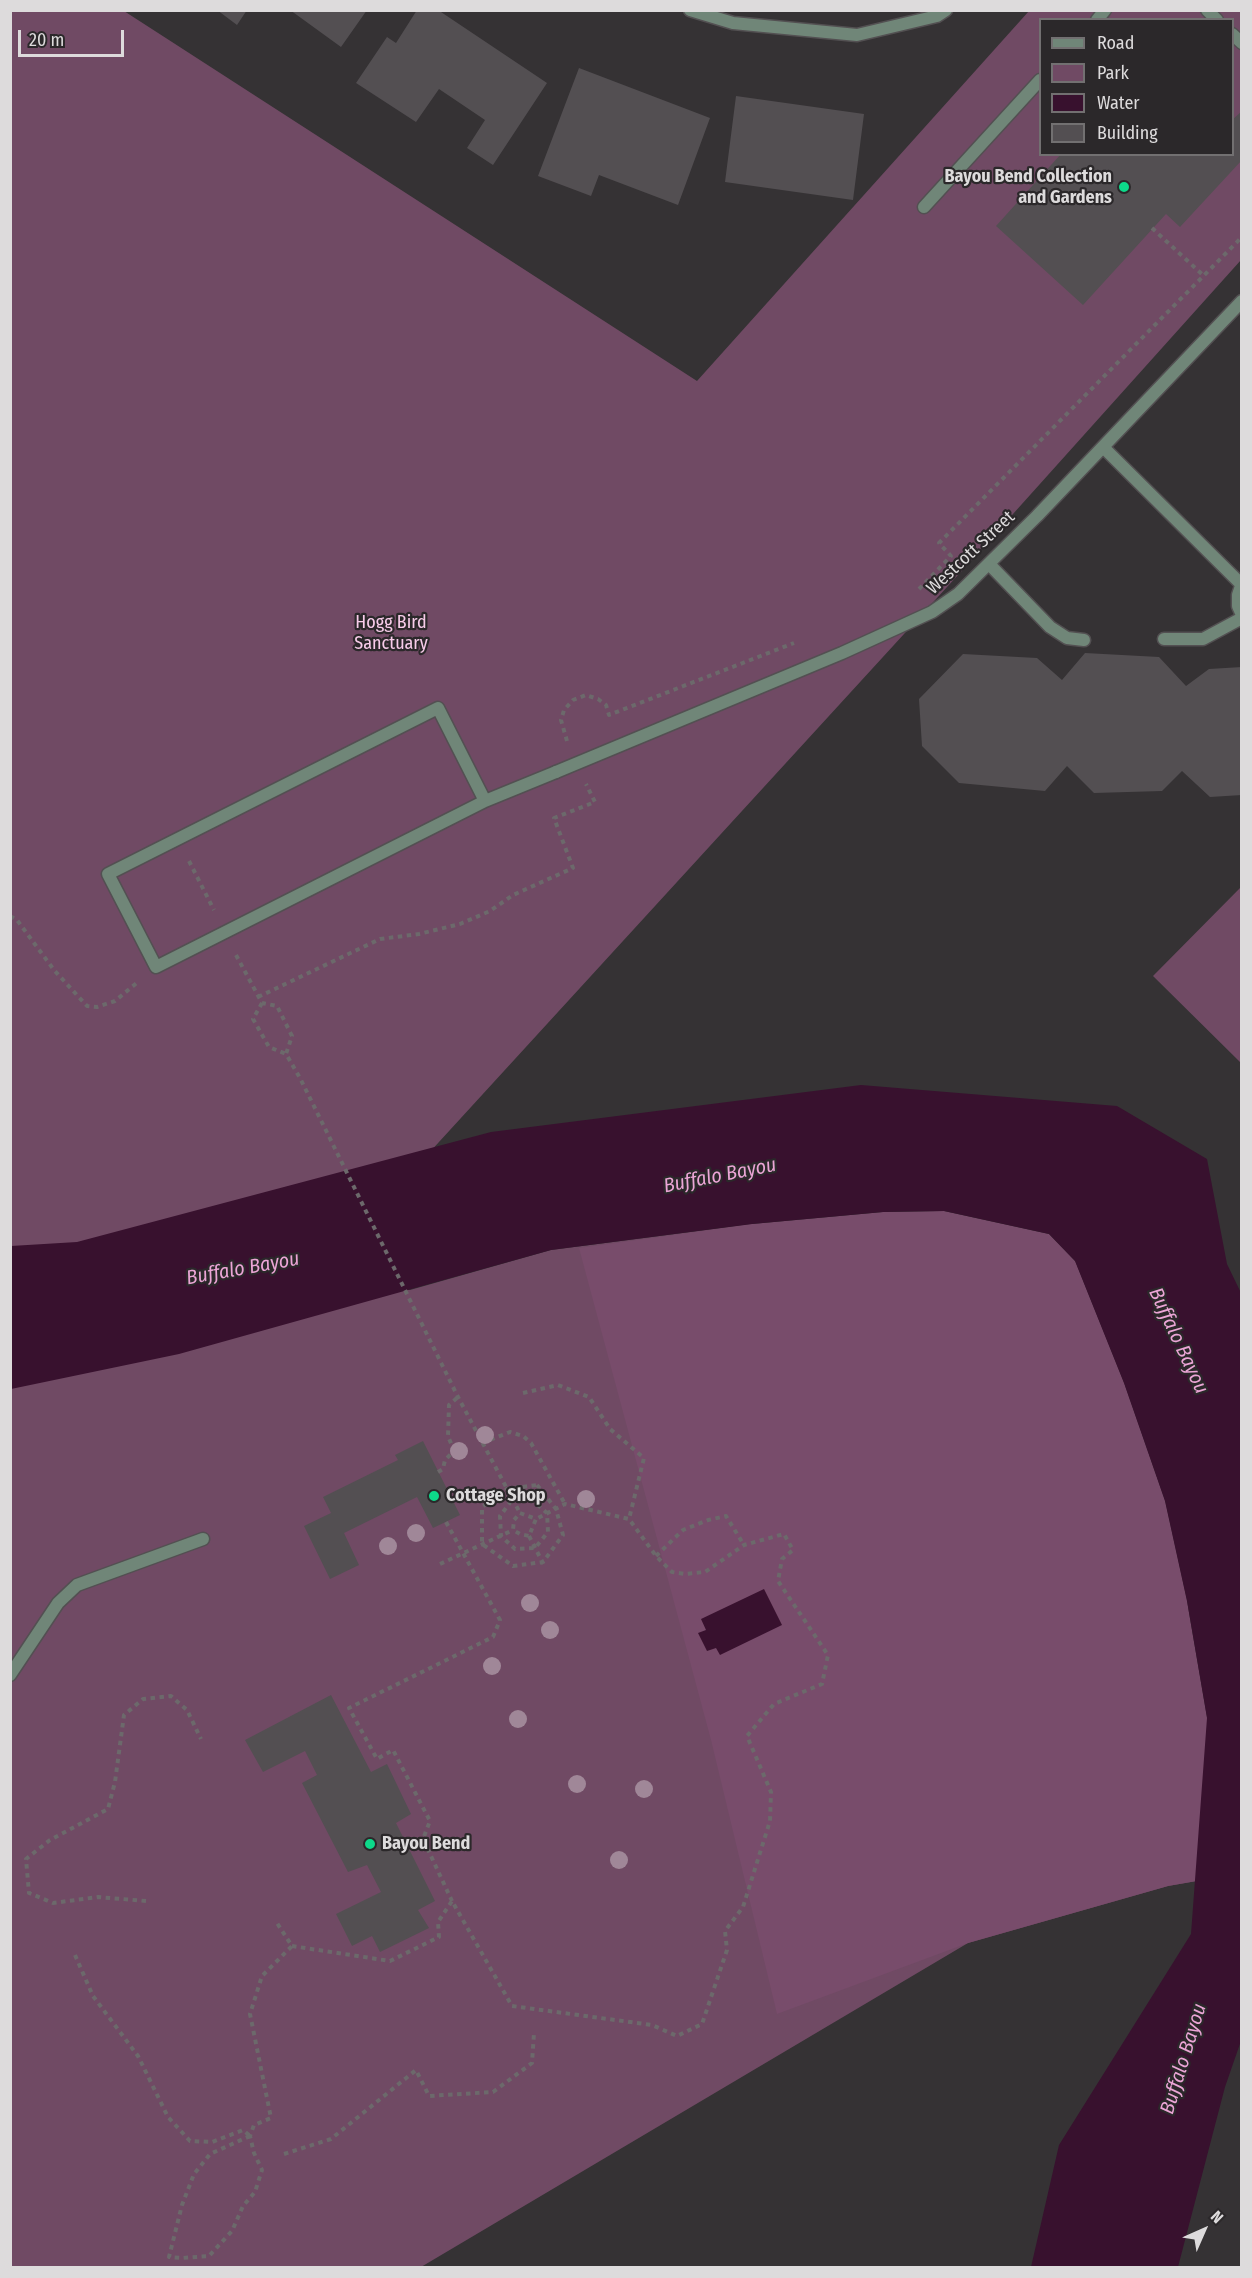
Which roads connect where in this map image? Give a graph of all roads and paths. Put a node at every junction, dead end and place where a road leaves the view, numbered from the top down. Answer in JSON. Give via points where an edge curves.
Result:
{"nodes":[{"id":1,"x":690,"y":10,"type":"edge"},
{"id":2,"x":946,"y":10,"type":"edge"},
{"id":3,"x":1039,"y":83,"type":"edge"},
{"id":4,"x":924,"y":207,"type":"dead end"},
{"id":5,"x":1152,"y":228,"type":"dead end"},
{"id":6,"x":1242,"y":237,"type":"edge"},
{"id":7,"x":1204,"y":276,"type":"junction"},
{"id":8,"x":1242,"y":301,"type":"edge"},
{"id":9,"x":1104,"y":448,"type":"junction"},
{"id":10,"x":989,"y":564,"type":"junction"},
{"id":11,"x":1241,"y":583,"type":"edge"},
{"id":12,"x":915,"y":592,"type":"dead end"},
{"id":13,"x":1242,"y":616,"type":"edge"},
{"id":14,"x":1164,"y":639,"type":"dead end"},
{"id":15,"x":1084,"y":640,"type":"dead end"},
{"id":16,"x":799,"y":642,"type":"dead end"},
{"id":17,"x":568,"y":742,"type":"dead end"},
{"id":18,"x":586,"y":783,"type":"dead end"},
{"id":19,"x":485,"y":801,"type":"junction"},
{"id":20,"x":178,"y":838,"type":"junction"},
{"id":21,"x":10,"y":916,"type":"edge"},
{"id":22,"x":224,"y":932,"type":"junction"},
{"id":23,"x":156,"y":967,"type":"junction"},
{"id":24,"x":258,"y":997,"type":"junction"},
{"id":25,"x":262,"y":1003,"type":"junction"},
{"id":26,"x":286,"y":1054,"type":"junction"},
{"id":27,"x":523,"y":1393,"type":"dead end"},
{"id":28,"x":458,"y":1397,"type":"junction"},
{"id":29,"x":482,"y":1443,"type":"junction"},
{"id":30,"x":438,"y":1472,"type":"dead end"},
{"id":31,"x":507,"y":1489,"type":"junction"},
{"id":32,"x":512,"y":1500,"type":"junction"},
{"id":33,"x":566,"y":1504,"type":"junction"},
{"id":34,"x":556,"y":1509,"type":"junction"},
{"id":35,"x":520,"y":1513,"type":"junction"},
{"id":36,"x":547,"y":1513,"type":"junction"},
{"id":37,"x":536,"y":1519,"type":"junction"},
{"id":38,"x":629,"y":1519,"type":"junction"},
{"id":39,"x":446,"y":1522,"type":"dead end"},
{"id":40,"x":513,"y":1530,"type":"junction"},
{"id":41,"x":501,"y":1536,"type":"junction"},
{"id":42,"x":529,"y":1536,"type":"junction"},
{"id":43,"x":203,"y":1539,"type":"dead end"},
{"id":44,"x":482,"y":1544,"type":"junction"},
{"id":45,"x":744,"y":1545,"type":"junction"},
{"id":46,"x":535,"y":1548,"type":"junction"},
{"id":47,"x":465,"y":1553,"type":"junction"},
{"id":48,"x":657,"y":1556,"type":"junction"},
{"id":49,"x":440,"y":1563,"type":"dead end"},
{"id":50,"x":544,"y":1564,"type":"junction"},
{"id":51,"x":10,"y":1675,"type":"edge"},
{"id":52,"x":201,"y":1739,"type":"dead end"},
{"id":53,"x":146,"y":1900,"type":"dead end"},
{"id":54,"x":452,"y":1901,"type":"junction"},
{"id":55,"x":277,"y":1923,"type":"dead end"},
{"id":56,"x":292,"y":1946,"type":"junction"},
{"id":57,"x":75,"y":1955,"type":"dead end"},
{"id":58,"x":534,"y":2033,"type":"dead end"},
{"id":59,"x":250,"y":2136,"type":"junction"},
{"id":60,"x":284,"y":2154,"type":"dead end"}],
"edges":[{"from":1,"to":2,"type":"street","via":[[732,23],[857,35],[937,16]]},
{"from":3,"to":4,"type":"street"},
{"from":5,"to":7,"type":"path"},
{"from":6,"to":7,"type":"path"},
{"from":7,"to":12,"type":"path","via":[[939,543],[951,556]]},
{"from":8,"to":9,"type":"street","name":"Westcott Street"},
{"from":9,"to":10,"type":"street","name":"Westcott Street"},
{"from":9,"to":11,"type":"street"},
{"from":10,"to":15,"type":"street","via":[[1050,627],[1067,638]]},
{"from":10,"to":19,"type":"street","name":"Westcott Street","via":[[932,612]]},
{"from":11,"to":13,"type":"street","via":[[1238,606]]},
{"from":13,"to":14,"type":"street","via":[[1203,639]]},
{"from":16,"to":17,"type":"path","via":[[609,715],[606,705],[598,699],[586,695],[573,700],[561,720]]},
{"from":18,"to":24,"type":"path","via":[[595,802],[554,818],[573,868],[460,924],[380,939]]},
{"from":19,"to":20,"type":"street","via":[[438,708]]},
{"from":19,"to":22,"type":"street","name":"Westcott Street"},
{"from":20,"to":22,"type":"path"},
{"from":20,"to":23,"type":"street","via":[[108,874]]},
{"from":21,"to":23,"type":"path","via":[[87,1006],[115,1001]]},
{"from":22,"to":23,"type":"street","name":"Westcott Street"},
{"from":22,"to":24,"type":"path"},
{"from":24,"to":25,"type":"path"},
{"from":25,"to":26,"type":"path","via":[[277,1006],[292,1036]]},
{"from":25,"to":26,"type":"path","via":[[253,1019],[269,1047]]},
{"from":26,"to":28,"type":"path"},
{"from":27,"to":38,"type":"path","via":[[558,1384],[589,1397],[610,1429],[644,1458]]},
{"from":28,"to":29,"type":"path"},
{"from":28,"to":30,"type":"path","via":[[449,1405],[448,1436],[454,1451]]},
{"from":29,"to":31,"type":"path"},
{"from":29,"to":33,"type":"path","via":[[510,1432],[523,1436],[531,1443]]},
{"from":31,"to":32,"type":"path"},
{"from":31,"to":34,"type":"path","via":[[537,1485]]},
{"from":31,"to":44,"type":"path","via":[[482,1507]]},
{"from":32,"to":35,"type":"path"},
{"from":32,"to":36,"type":"path","via":[[532,1500]]},
{"from":32,"to":41,"type":"path","via":[[500,1516]]},
{"from":33,"to":34,"type":"path"},
{"from":33,"to":38,"type":"path"},
{"from":34,"to":36,"type":"path"},
{"from":34,"to":50,"type":"path","via":[[563,1535]]},
{"from":35,"to":37,"type":"path"},
{"from":35,"to":40,"type":"path"},
{"from":36,"to":37,"type":"path"},
{"from":36,"to":46,"type":"path","via":[[548,1532]]},
{"from":37,"to":42,"type":"path"},
{"from":38,"to":48,"type":"path"},
{"from":39,"to":47,"type":"path"},
{"from":40,"to":41,"type":"path"},
{"from":40,"to":42,"type":"path"},
{"from":41,"to":44,"type":"path"},
{"from":41,"to":46,"type":"path","via":[[515,1549]]},
{"from":42,"to":46,"type":"path"},
{"from":43,"to":51,"type":"street","via":[[78,1586],[58,1604]]},
{"from":44,"to":47,"type":"path"},
{"from":44,"to":50,"type":"path","via":[[513,1566]]},
{"from":45,"to":48,"type":"path","via":[[705,1572],[672,1572]]},
{"from":45,"to":48,"type":"path","via":[[726,1516],[683,1530]]},
{"from":45,"to":54,"type":"path","via":[[784,1534],[793,1550],[782,1559],[778,1581],[828,1655],[822,1684],[774,1704],[747,1736],[771,1792],[770,1821],[743,1907],[725,1931],[727,1950],[702,2024],[676,2036],[652,2025],[512,2006]]},
{"from":46,"to":50,"type":"path"},
{"from":47,"to":49,"type":"path"},
{"from":47,"to":54,"type":"path","via":[[500,1620],[493,1637],[349,1708],[377,1759],[393,1750],[430,1821],[423,1839]]},
{"from":52,"to":53,"type":"path","via":[[187,1710],[171,1696],[143,1699],[124,1715],[108,1809],[50,1840],[26,1859],[29,1893],[53,1903],[98,1897]]},
{"from":54,"to":56,"type":"path","via":[[438,1922],[439,1937],[390,1961]]},
{"from":55,"to":56,"type":"path"},
{"from":56,"to":59,"type":"path","via":[[262,1976],[250,2013],[271,2118],[254,2125]]},
{"from":57,"to":59,"type":"path","via":[[93,1996],[138,2056],[168,2117],[190,2141],[212,2142],[243,2130]]},
{"from":58,"to":60,"type":"path","via":[[532,2062],[493,2092],[429,2096],[416,2070],[331,2139]]},
{"from":59,"to":59,"type":"path","via":[[262,2170],[255,2192],[243,2206],[232,2231],[209,2256],[169,2257],[194,2174],[210,2154]]}]}
